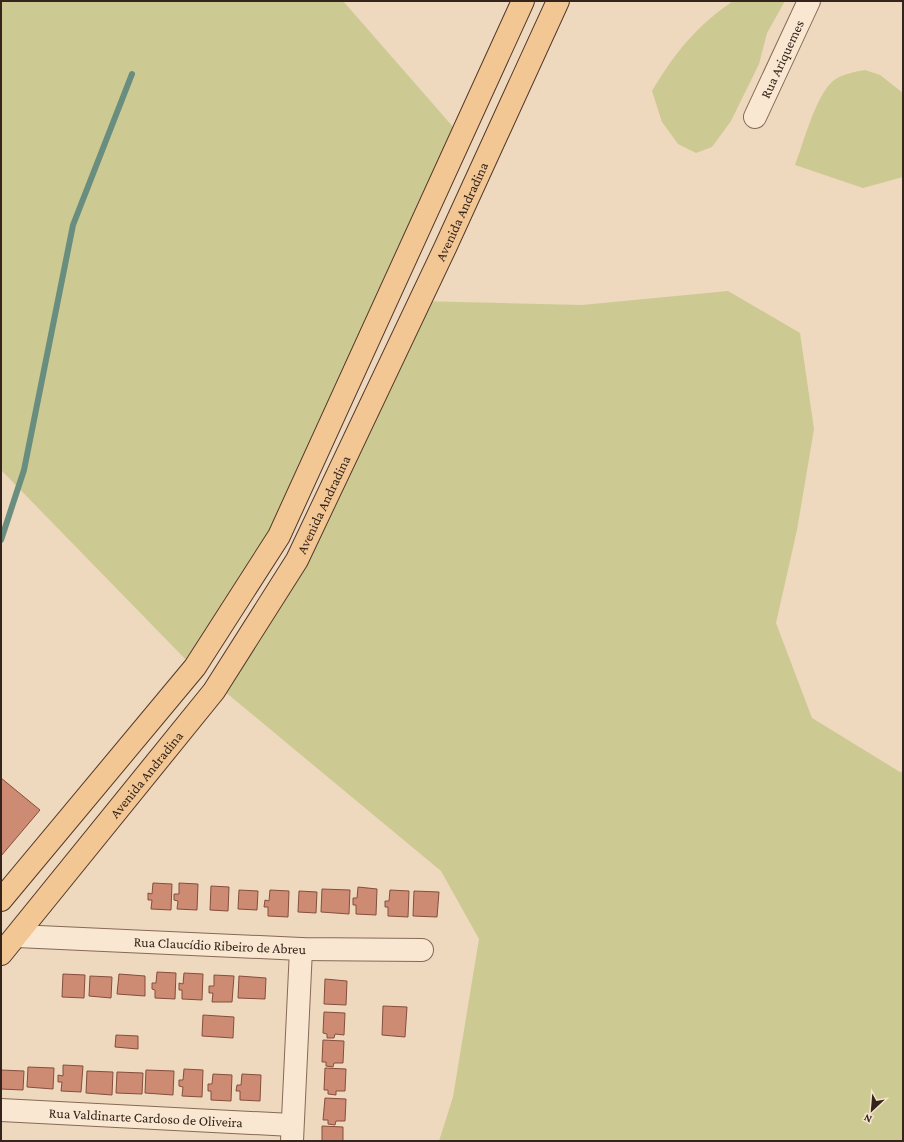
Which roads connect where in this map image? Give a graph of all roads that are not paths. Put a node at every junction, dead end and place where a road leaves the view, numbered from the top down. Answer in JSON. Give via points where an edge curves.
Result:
{"nodes":[{"id":1,"x":523,"y":1,"type":"edge"},
{"id":2,"x":558,"y":1,"type":"edge"},
{"id":3,"x":809,"y":1,"type":"edge"},
{"id":4,"x":755,"y":117,"type":"dead end"},
{"id":5,"x":1,"y":900,"type":"edge"},
{"id":6,"x":17,"y":936,"type":"junction"},
{"id":7,"x":301,"y":949,"type":"junction"},
{"id":8,"x":422,"y":950,"type":"dead end"},
{"id":9,"x":1,"y":954,"type":"edge"},
{"id":10,"x":1,"y":1110,"type":"edge"},
{"id":11,"x":292,"y":1133,"type":"edge"}],
"edges":[{"from":1,"to":5,"type":"main road","name":"Avenida Andradina","via":[[279,536],[195,667]]},
{"from":2,"to":6,"type":"main road","name":"Avenida Andradina","via":[[445,248],[297,560],[214,691]]},
{"from":3,"to":4,"type":"street","name":"Rua Ariquemes"},
{"from":6,"to":7,"type":"street","name":"Rua Claucídio Ribeiro de Abreu"},
{"from":6,"to":9,"type":"main road","name":"Avenida Andradina"},
{"from":7,"to":8,"type":"street","name":"Rua Claucídio Ribeiro de Abreu"},
{"from":7,"to":11,"type":"street"},
{"from":10,"to":11,"type":"street","name":"Rua Valdinarte Cardoso de Oliveira"}]}
